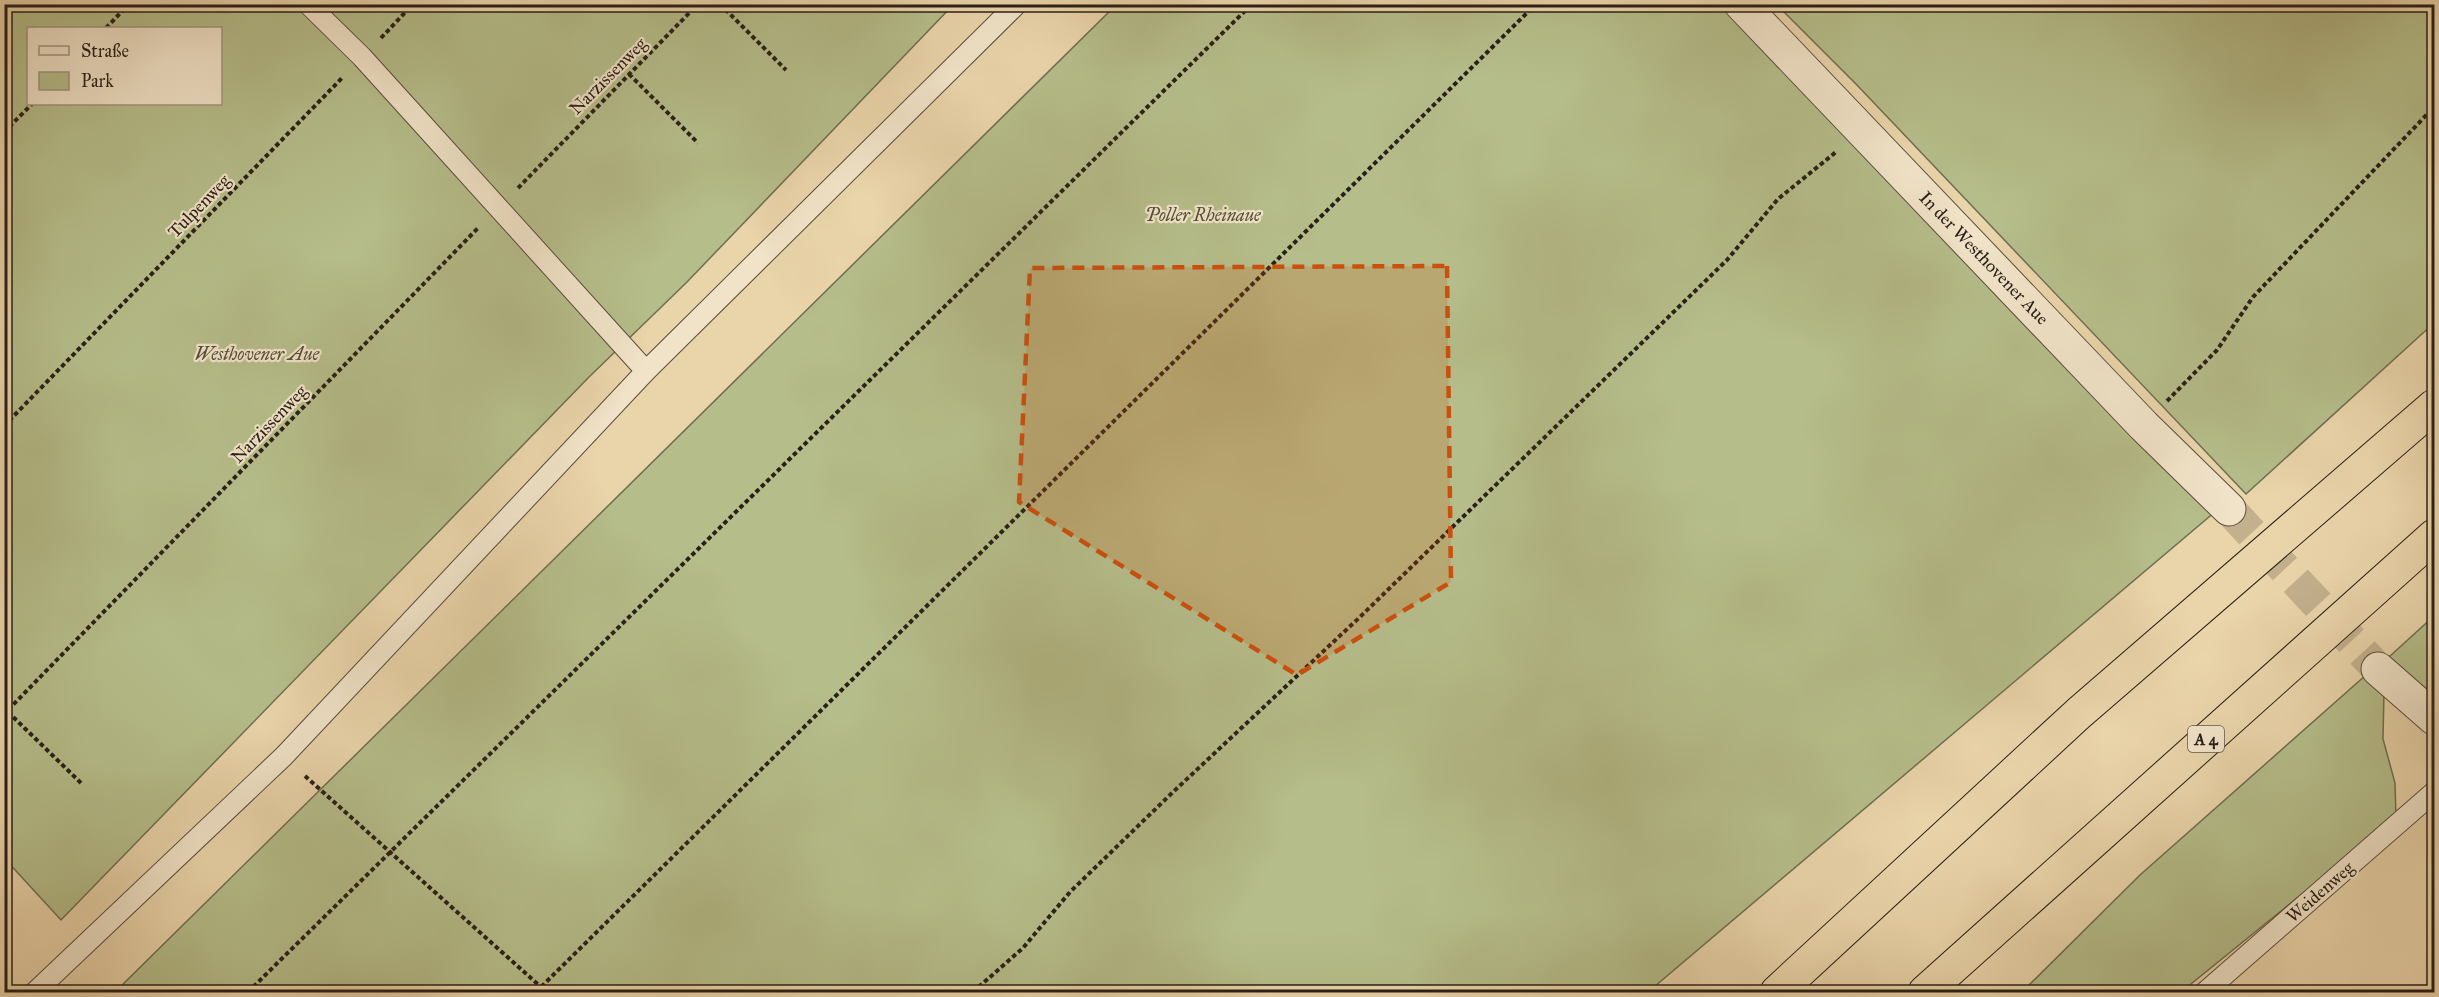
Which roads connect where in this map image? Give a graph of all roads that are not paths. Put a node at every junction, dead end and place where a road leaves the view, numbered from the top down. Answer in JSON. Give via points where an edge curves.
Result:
{"nodes":[{"id":1,"x":308,"y":4,"type":"edge"},
{"id":2,"x":1017,"y":4,"type":"edge"},
{"id":3,"x":1741,"y":4,"type":"edge"},
{"id":4,"x":646,"y":371,"type":"junction"},
{"id":5,"x":2434,"y":406,"type":"edge"},
{"id":6,"x":2229,"y":508,"type":"tunnel mouth"},
{"id":7,"x":2434,"y":536,"type":"edge"},
{"id":8,"x":2378,"y":669,"type":"tunnel mouth"},
{"id":9,"x":2434,"y":718,"type":"edge"},
{"id":10,"x":2434,"y":792,"type":"edge"},
{"id":11,"x":35,"y":993,"type":"edge"},
{"id":12,"x":1777,"y":993,"type":"edge"},
{"id":13,"x":1926,"y":993,"type":"edge"},
{"id":14,"x":2205,"y":993,"type":"edge"}],
"edges":[{"from":1,"to":4,"type":"lane","via":[[362,57]]},
{"from":2,"to":4,"type":"lane"},
{"from":3,"to":6,"type":"street","name":"In der Westhovener Aue","via":[[2144,426]]},
{"from":4,"to":11,"type":"lane","via":[[284,756]]},
{"from":5,"to":12,"type":"highway","via":[[2079,713]]},
{"from":7,"to":13,"type":"highway","number":"A 4"},
{"from":8,"to":9,"type":"street"},
{"from":10,"to":14,"type":"lane","name":"Weidenweg"}]}
